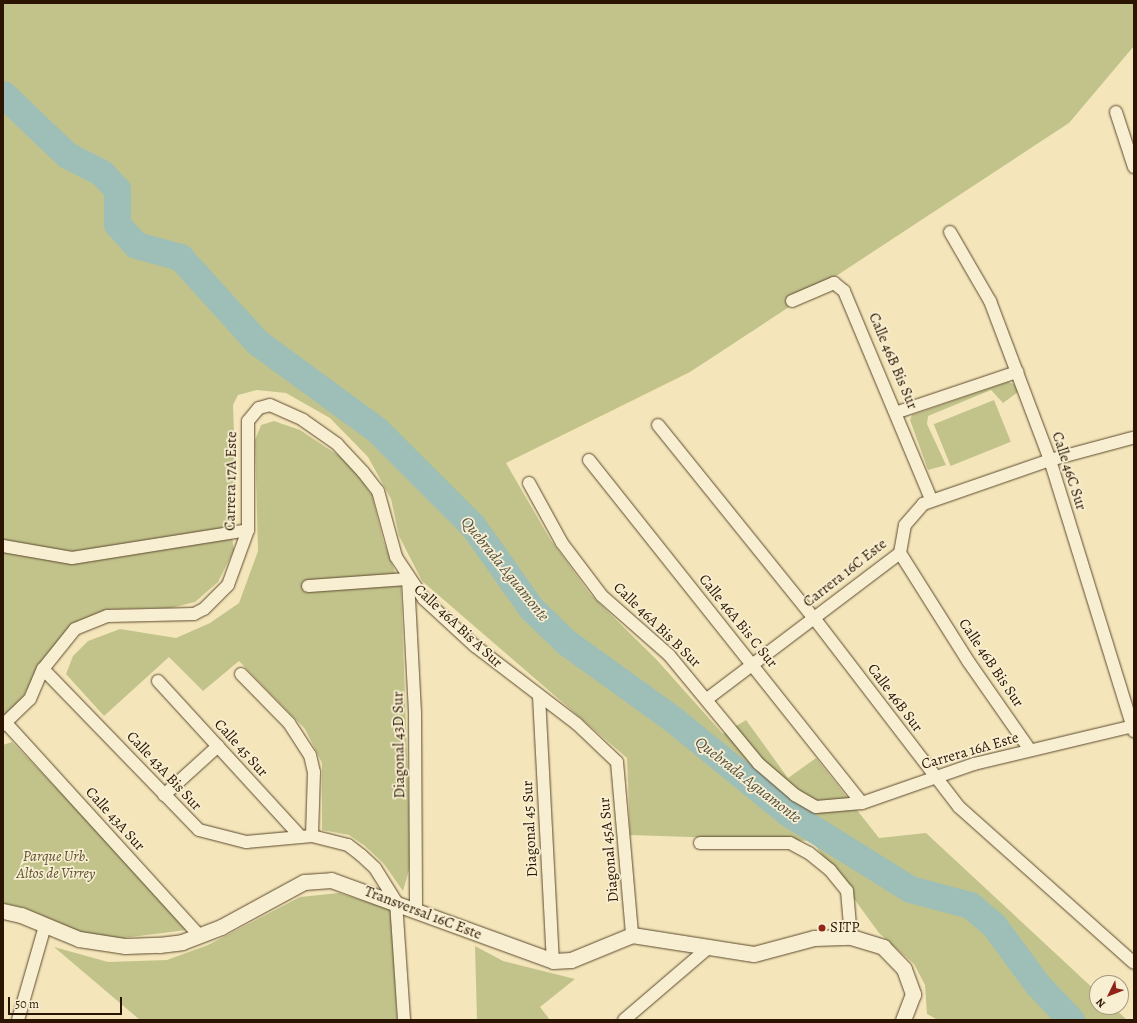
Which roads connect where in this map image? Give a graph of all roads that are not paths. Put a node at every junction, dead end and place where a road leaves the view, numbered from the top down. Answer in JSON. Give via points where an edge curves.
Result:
{"nodes":[{"id":1,"x":1116,"y":112,"type":"dead end"},
{"id":2,"x":1134,"y":167,"type":"edge"},
{"id":3,"x":950,"y":232,"type":"dead end"},
{"id":4,"x":792,"y":301,"type":"dead end"},
{"id":5,"x":1017,"y":372,"type":"junction"},
{"id":6,"x":898,"y":412,"type":"junction"},
{"id":7,"x":248,"y":421,"type":"joint"},
{"id":8,"x":658,"y":425,"type":"dead end"},
{"id":9,"x":1132,"y":438,"type":"dead end"},
{"id":10,"x":589,"y":460,"type":"dead end"},
{"id":11,"x":1050,"y":460,"type":"junction"},
{"id":12,"x":529,"y":483,"type":"dead end"},
{"id":13,"x":931,"y":499,"type":"junction"},
{"id":14,"x":248,"y":530,"type":"junction"},
{"id":15,"x":3,"y":546,"type":"edge"},
{"id":16,"x":900,"y":553,"type":"junction"},
{"id":17,"x":408,"y":579,"type":"junction"},
{"id":18,"x":308,"y":586,"type":"dead end"},
{"id":19,"x":814,"y":618,"type":"junction"},
{"id":20,"x":753,"y":665,"type":"junction"},
{"id":21,"x":43,"y":669,"type":"junction"},
{"id":22,"x":241,"y":674,"type":"dead end"},
{"id":23,"x":158,"y":681,"type":"dead end"},
{"id":24,"x":539,"y":696,"type":"junction"},
{"id":25,"x":708,"y":699,"type":"junction"},
{"id":26,"x":4,"y":724,"type":"edge"},
{"id":27,"x":1134,"y":728,"type":"edge"},
{"id":28,"x":218,"y":746,"type":"junction"},
{"id":29,"x":1030,"y":750,"type":"junction"},
{"id":30,"x":617,"y":762,"type":"joint"},
{"id":31,"x":934,"y":776,"type":"junction"},
{"id":32,"x":164,"y":795,"type":"junction"},
{"id":33,"x":862,"y":803,"type":"junction"},
{"id":34,"x":816,"y":807,"type":"joint"},
{"id":35,"x":306,"y":836,"type":"junction"},
{"id":36,"x":700,"y":843,"type":"dead end"},
{"id":37,"x":396,"y":902,"type":"junction"},
{"id":38,"x":416,"y":910,"type":"junction"},
{"id":39,"x":3,"y":911,"type":"edge"},
{"id":40,"x":45,"y":926,"type":"junction"},
{"id":41,"x":632,"y":935,"type":"junction"},
{"id":42,"x":200,"y":936,"type":"junction"},
{"id":43,"x":851,"y":937,"type":"junction"},
{"id":44,"x":708,"y":948,"type":"junction"},
{"id":45,"x":553,"y":961,"type":"junction"},
{"id":46,"x":1134,"y":963,"type":"edge"},
{"id":47,"x":18,"y":1020,"type":"edge"},
{"id":48,"x":404,"y":1020,"type":"edge"},
{"id":49,"x":624,"y":1020,"type":"edge"},
{"id":50,"x":903,"y":1020,"type":"edge"}],
"edges":[{"from":1,"to":2,"type":"street"},
{"from":3,"to":5,"type":"street","name":"Calle 46C Sur","via":[[990,301]]},
{"from":4,"to":6,"type":"street","name":"Calle 46B Bis Sur","via":[[834,283],[841,287]]},
{"from":5,"to":6,"type":"street"},
{"from":5,"to":11,"type":"street","name":"Calle 46C Sur"},
{"from":6,"to":13,"type":"street","name":"Calle 46B Bis Sur"},
{"from":7,"to":14,"type":"street","name":"Carrera 17A Este"},
{"from":7,"to":17,"type":"street","name":"Calle 46A Bis A Sur","via":[[259,408],[270,405],[303,420],[337,444],[378,491],[396,557]]},
{"from":8,"to":19,"type":"street","name":"Calle 46B Sur"},
{"from":9,"to":11,"type":"street","name":"Carrera 16C Este"},
{"from":10,"to":20,"type":"street","name":"Calle 46A Bis C Sur"},
{"from":11,"to":13,"type":"street","name":"Carrera 16C Este"},
{"from":11,"to":27,"type":"street","name":"Calle 46C Sur"},
{"from":12,"to":25,"type":"street","name":"Calle 46A Bis B Sur","via":[[562,543],[588,579],[669,655]]},
{"from":13,"to":16,"type":"street","name":"Carrera 16C Este","via":[[916,510],[905,525]]},
{"from":14,"to":15,"type":"street","via":[[72,558]]},
{"from":14,"to":21,"type":"street","name":"Carrera 17A Este","via":[[228,585],[204,609],[188,615],[108,616],[88,622],[60,644]]},
{"from":16,"to":19,"type":"street","name":"Carrera 16C Este"},
{"from":16,"to":29,"type":"street","name":"Calle 46B Bis Sur","via":[[968,661]]},
{"from":17,"to":18,"type":"street"},
{"from":17,"to":24,"type":"street","name":"Calle 46A Bis A Sur","via":[[475,646]]},
{"from":17,"to":38,"type":"street","name":"Diagonal 43D Sur","via":[[416,712]]},
{"from":19,"to":20,"type":"street","name":"Carrera 16C Este"},
{"from":19,"to":31,"type":"street","name":"Calle 46B Sur"},
{"from":20,"to":25,"type":"street","name":"Carrera 16C Este"},
{"from":20,"to":33,"type":"street","name":"Calle 46A Bis C Sur"},
{"from":21,"to":26,"type":"street","name":"Carrera 17A Este","via":[[30,699]]},
{"from":21,"to":32,"type":"street","name":"Calle 43A Bis Sur"},
{"from":22,"to":35,"type":"street","via":[[289,723],[310,755],[314,772]]},
{"from":23,"to":28,"type":"street","name":"Calle 45 Sur"},
{"from":24,"to":30,"type":"street","name":"Calle 46A Bis A Sur","via":[[577,724]]},
{"from":24,"to":45,"type":"street","name":"Diagonal 45 Sur"},
{"from":25,"to":34,"type":"street","name":"Calle 46A Bis B Sur","via":[[759,764],[795,796]]},
{"from":26,"to":42,"type":"street","name":"Calle 43A Sur"},
{"from":27,"to":29,"type":"street","name":"Carrera 16A Este"},
{"from":28,"to":32,"type":"street"},
{"from":28,"to":35,"type":"street","name":"Calle 45 Sur"},
{"from":29,"to":31,"type":"street","name":"Carrera 16A Este"},
{"from":30,"to":41,"type":"street","name":"Diagonal 45A Sur"},
{"from":31,"to":33,"type":"street","name":"Carrera 16A Este"},
{"from":31,"to":46,"type":"street","name":"Calle 46B Sur","via":[[988,834]]},
{"from":32,"to":35,"type":"street","name":"Calle 43A Bis Sur","via":[[199,830],[225,839],[271,842]]},
{"from":33,"to":34,"type":"street","name":"Carrera 16A Este"},
{"from":35,"to":37,"type":"street","via":[[348,845],[375,868]]},
{"from":36,"to":43,"type":"street","via":[[790,843],[809,853],[830,870],[847,891]]},
{"from":37,"to":38,"type":"street","name":"Transversal 16C Este"},
{"from":37,"to":42,"type":"street","name":"Transversal 16C Este","via":[[358,887],[317,879],[304,882]]},
{"from":37,"to":48,"type":"street"},
{"from":38,"to":45,"type":"street","name":"Transversal 16C Este"},
{"from":39,"to":40,"type":"street","name":"Transversal 16C Este"},
{"from":40,"to":42,"type":"street","name":"Transversal 16C Este","via":[[79,939],[125,946],[159,945]]},
{"from":40,"to":47,"type":"street"},
{"from":41,"to":44,"type":"street","name":"Transversal 16C Este","via":[[666,938]]},
{"from":41,"to":45,"type":"street","name":"Transversal 16C Este","via":[[571,960]]},
{"from":43,"to":44,"type":"street","name":"Transversal 16C Este","via":[[814,938],[754,954]]},
{"from":43,"to":50,"type":"street","via":[[874,942],[892,954],[904,969],[913,987],[910,1007]]},
{"from":44,"to":49,"type":"street"}]}
